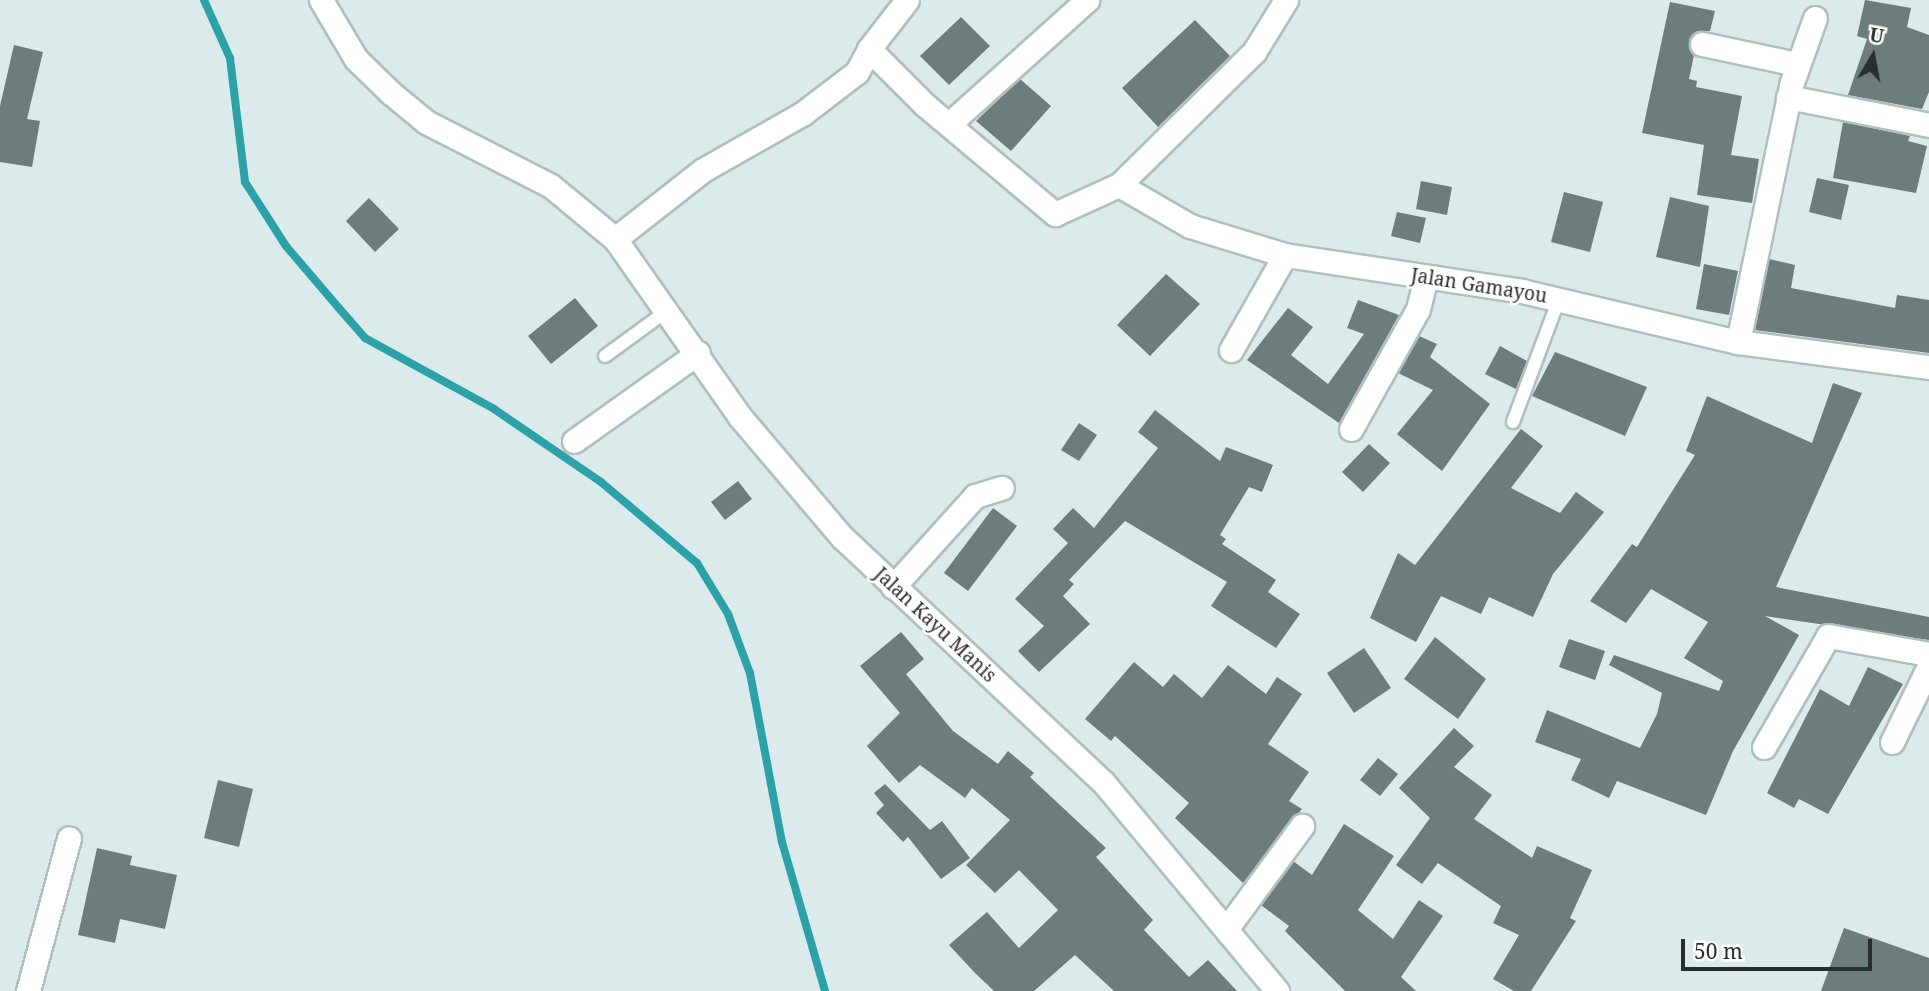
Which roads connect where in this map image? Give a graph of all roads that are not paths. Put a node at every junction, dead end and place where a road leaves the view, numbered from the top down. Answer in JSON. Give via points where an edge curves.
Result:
{"nodes":[{"id":1,"x":321,"y":0,"type":"edge"},
{"id":2,"x":906,"y":0,"type":"edge"},
{"id":3,"x":1087,"y":0,"type":"edge"},
{"id":4,"x":1286,"y":0,"type":"edge"},
{"id":5,"x":1815,"y":18,"type":"dead end"},
{"id":6,"x":1702,"y":44,"type":"dead end"},
{"id":7,"x":869,"y":49,"type":"junction"},
{"id":8,"x":1796,"y":64,"type":"junction"},
{"id":9,"x":1788,"y":97,"type":"junction"},
{"id":10,"x":949,"y":124,"type":"junction"},
{"id":11,"x":1929,"y":125,"type":"edge"},
{"id":12,"x":1119,"y":185,"type":"junction"},
{"id":13,"x":615,"y":239,"type":"junction"},
{"id":14,"x":1284,"y":255,"type":"junction"},
{"id":15,"x":1426,"y":277,"type":"junction"},
{"id":16,"x":1559,"y":299,"type":"junction"},
{"id":17,"x":668,"y":310,"type":"junction"},
{"id":18,"x":1738,"y":342,"type":"junction"},
{"id":19,"x":1231,"y":350,"type":"dead end"},
{"id":20,"x":698,"y":354,"type":"junction"},
{"id":21,"x":605,"y":356,"type":"dead end"},
{"id":22,"x":1929,"y":367,"type":"edge"},
{"id":23,"x":1513,"y":422,"type":"dead end"},
{"id":24,"x":1351,"y":429,"type":"dead end"},
{"id":25,"x":574,"y":441,"type":"dead end"},
{"id":26,"x":1002,"y":488,"type":"dead end"},
{"id":27,"x":893,"y":587,"type":"junction"},
{"id":28,"x":1929,"y":654,"type":"edge"},
{"id":29,"x":1929,"y":666,"type":"edge"},
{"id":30,"x":1892,"y":741,"type":"dead end"},
{"id":31,"x":1764,"y":747,"type":"dead end"},
{"id":32,"x":1303,"y":826,"type":"dead end"},
{"id":33,"x":69,"y":838,"type":"dead end"},
{"id":34,"x":1227,"y":928,"type":"junction"},
{"id":35,"x":28,"y":991,"type":"edge"},
{"id":36,"x":1277,"y":991,"type":"edge"}],
"edges":[{"from":1,"to":13,"type":"street","name":"Jalan Kayu Manis","via":[[356,59],[399,101],[426,122],[551,186]]},
{"from":2,"to":7,"type":"street"},
{"from":3,"to":10,"type":"street"},
{"from":4,"to":12,"type":"street","via":[[1254,52]]},
{"from":5,"to":8,"type":"street"},
{"from":6,"to":8,"type":"street"},
{"from":7,"to":10,"type":"street"},
{"from":7,"to":13,"type":"street","via":[[857,72],[802,114],[703,170]]},
{"from":8,"to":9,"type":"street"},
{"from":9,"to":11,"type":"street"},
{"from":9,"to":18,"type":"street"},
{"from":10,"to":12,"type":"street","via":[[1049,211],[1068,212],[1101,188]]},
{"from":12,"to":14,"type":"street","name":"Jalan Gamayou","via":[[1190,226]]},
{"from":13,"to":17,"type":"street","name":"Jalan Kayu Manis"},
{"from":14,"to":15,"type":"street","name":"Jalan Gamayou"},
{"from":14,"to":19,"type":"street"},
{"from":15,"to":16,"type":"street","name":"Jalan Gamayou"},
{"from":15,"to":24,"type":"street","via":[[1418,309]]},
{"from":16,"to":18,"type":"street","name":"Jalan Gamayou"},
{"from":16,"to":23,"type":"lane"},
{"from":17,"to":20,"type":"street","name":"Jalan Kayu Manis"},
{"from":17,"to":21,"type":"lane"},
{"from":18,"to":22,"type":"street","name":"Jalan Gamayou"},
{"from":20,"to":25,"type":"street"},
{"from":20,"to":27,"type":"street","name":"Jalan Kayu Manis","via":[[749,428]]},
{"from":26,"to":27,"type":"street","via":[[975,496]]},
{"from":27,"to":34,"type":"street","name":"Jalan Kayu Manis","via":[[1102,782]]},
{"from":28,"to":31,"type":"street","via":[[1828,636]]},
{"from":29,"to":30,"type":"street"},
{"from":32,"to":34,"type":"street"},
{"from":33,"to":35,"type":"street"},
{"from":34,"to":36,"type":"street","name":"Jalan Kayu Manis"}]}
